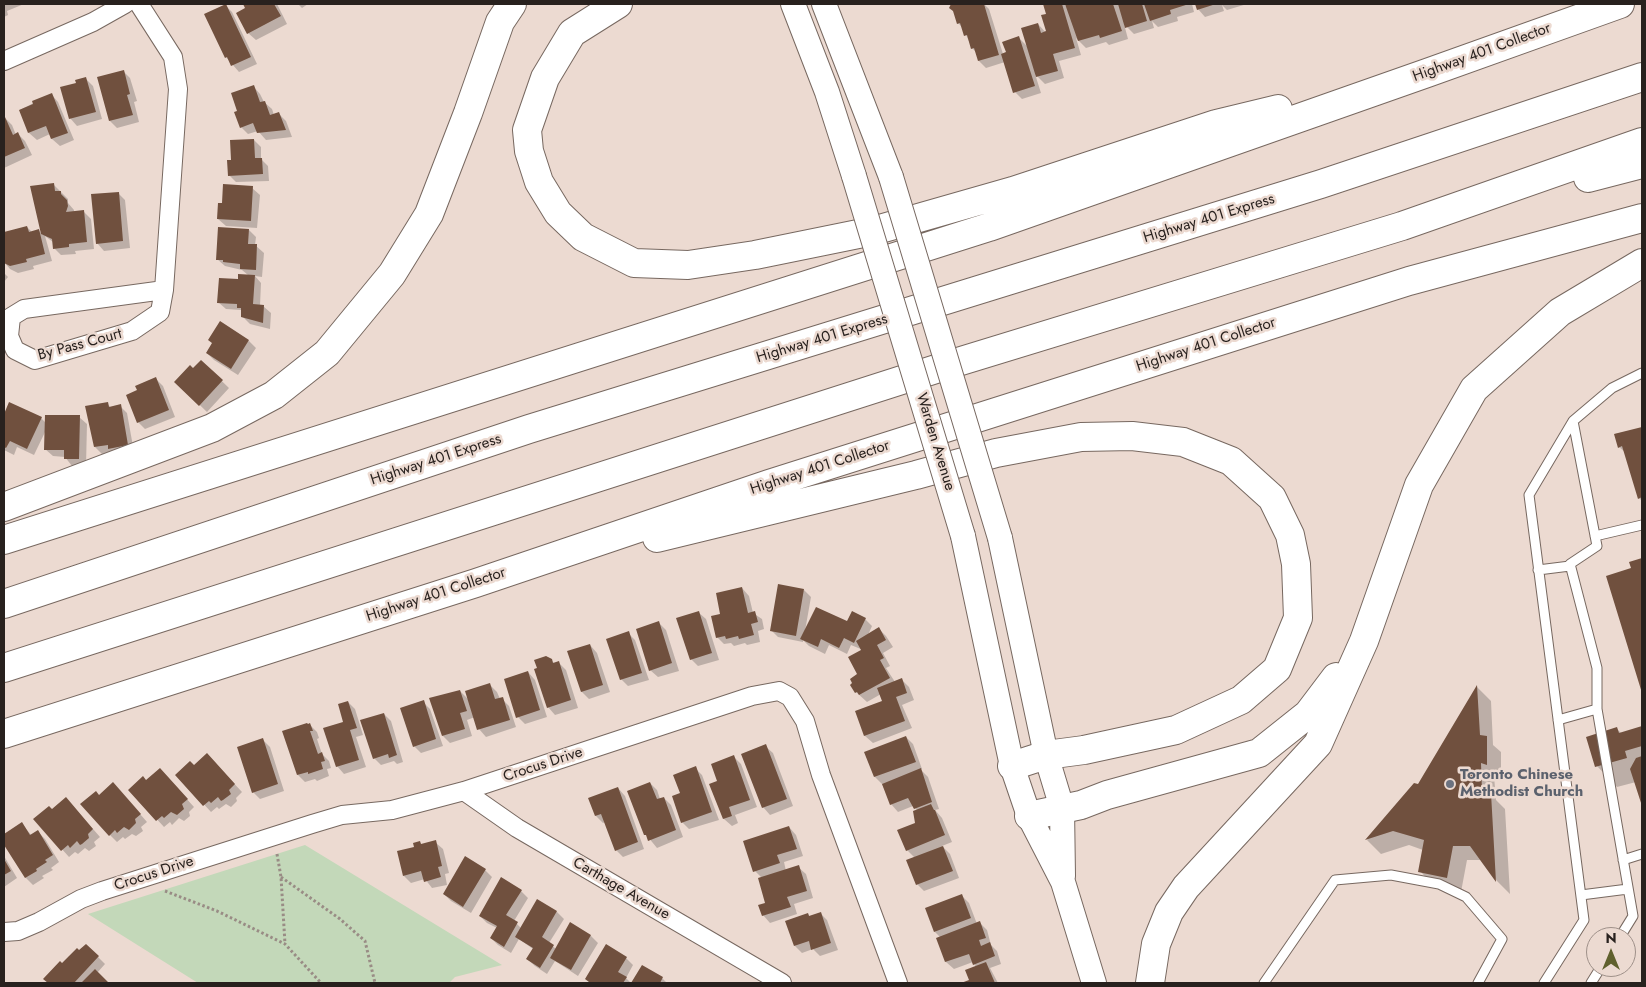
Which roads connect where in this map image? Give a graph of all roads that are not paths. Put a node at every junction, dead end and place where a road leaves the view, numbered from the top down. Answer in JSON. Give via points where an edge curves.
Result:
{"nodes":[{"id":1,"x":125,"y":4,"type":"edge"},
{"id":2,"x":139,"y":4,"type":"edge"},
{"id":3,"x":512,"y":4,"type":"edge"},
{"id":4,"x":530,"y":4,"type":"edge"},
{"id":5,"x":618,"y":4,"type":"edge"},
{"id":6,"x":793,"y":4,"type":"edge"},
{"id":7,"x":824,"y":4,"type":"edge"},
{"id":8,"x":1620,"y":4,"type":"edge"},
{"id":9,"x":4,"y":61,"type":"edge"},
{"id":10,"x":485,"y":61,"type":"junction"},
{"id":11,"x":1427,"y":73,"type":"junction"},
{"id":12,"x":1642,"y":77,"type":"edge"},
{"id":13,"x":1642,"y":142,"type":"edge"},
{"id":14,"x":1642,"y":164,"type":"edge"},
{"id":15,"x":1642,"y":218,"type":"edge"},
{"id":16,"x":1402,"y":226,"type":"junction"},
{"id":17,"x":1642,"y":263,"type":"edge"},
{"id":18,"x":164,"y":290,"type":"junction"},
{"id":19,"x":1642,"y":373,"type":"edge"},
{"id":20,"x":1573,"y":421,"type":"junction"},
{"id":21,"x":4,"y":507,"type":"edge"},
{"id":22,"x":1642,"y":525,"type":"edge"},
{"id":23,"x":1595,"y":536,"type":"junction"},
{"id":24,"x":4,"y":540,"type":"edge"},
{"id":25,"x":1570,"y":566,"type":"junction"},
{"id":26,"x":1538,"y":570,"type":"junction"},
{"id":27,"x":476,"y":583,"type":"junction"},
{"id":28,"x":4,"y":604,"type":"edge"},
{"id":29,"x":1364,"y":641,"type":"junction"},
{"id":30,"x":4,"y":668,"type":"edge"},
{"id":31,"x":1597,"y":709,"type":"junction"},
{"id":32,"x":1558,"y":720,"type":"junction"},
{"id":33,"x":4,"y":734,"type":"edge"},
{"id":34,"x":1046,"y":755,"type":"junction"},
{"id":35,"x":1012,"y":766,"type":"junction"},
{"id":36,"x":464,"y":791,"type":"junction"},
{"id":37,"x":1062,"y":808,"type":"junction"},
{"id":38,"x":1029,"y":816,"type":"junction"},
{"id":39,"x":1642,"y":854,"type":"edge"},
{"id":40,"x":1623,"y":860,"type":"junction"},
{"id":41,"x":1063,"y":882,"type":"junction"},
{"id":42,"x":1628,"y":889,"type":"junction"},
{"id":43,"x":1581,"y":895,"type":"junction"},
{"id":44,"x":1626,"y":927,"type":"edge"},
{"id":45,"x":4,"y":932,"type":"edge"},
{"id":46,"x":895,"y":979,"type":"edge"},
{"id":47,"x":782,"y":983,"type":"edge"},
{"id":48,"x":1094,"y":983,"type":"edge"},
{"id":49,"x":1150,"y":983,"type":"edge"},
{"id":50,"x":1264,"y":983,"type":"edge"},
{"id":51,"x":1478,"y":983,"type":"edge"},
{"id":52,"x":1544,"y":983,"type":"edge"}],
"edges":[{"from":1,"to":9,"type":"street","via":[[93,22]]},
{"from":2,"to":18,"type":"street","name":"By Pass Court","via":[[173,57],[178,89]]},
{"from":3,"to":10,"type":"highway","via":[[500,22]]},
{"from":4,"to":10,"type":"highway"},
{"from":5,"to":11,"type":"highway","via":[[572,34],[545,78],[526,130],[539,182],[558,212],[583,237],[634,263],[688,265],[873,231],[1012,191],[1216,124]]},
{"from":6,"to":35,"type":"main road","name":"Warden Avenue","bridge":true,"via":[[827,92],[854,176],[963,536]]},
{"from":7,"to":34,"type":"main road","name":"Warden Avenue","bridge":true,"via":[[891,178],[1000,538]]},
{"from":8,"to":11,"type":"highway","name":"Highway 401 Collector"},
{"from":10,"to":21,"type":"highway","via":[[429,214],[392,274],[327,353],[274,395],[212,428]]},
{"from":11,"to":24,"type":"highway","name":"Highway 401 Collector","via":[[989,227]]},
{"from":12,"to":28,"type":"highway","name":"Highway 401 Express","via":[[1321,184],[529,429]]},
{"from":13,"to":16,"type":"highway"},
{"from":14,"to":16,"type":"highway"},
{"from":15,"to":27,"type":"highway","name":"Highway 401 Collector","via":[[1409,280],[769,484]]},
{"from":16,"to":30,"type":"highway","via":[[961,361]]},
{"from":17,"to":29,"type":"highway","via":[[1560,312],[1474,389],[1419,485]]},
{"from":18,"to":18,"type":"street","name":"By Pass Court","via":[[24,309],[11,317],[9,336],[15,350],[35,360],[132,331],[160,312]]},
{"from":19,"to":20,"type":"lane","via":[[1612,388]]},
{"from":20,"to":23,"type":"lane"},
{"from":20,"to":26,"type":"lane","via":[[1529,495]]},
{"from":22,"to":23,"type":"lane"},
{"from":23,"to":25,"type":"lane","via":[[1597,546]]},
{"from":25,"to":26,"type":"lane"},
{"from":25,"to":31,"type":"lane","via":[[1597,668]]},
{"from":26,"to":32,"type":"lane"},
{"from":27,"to":33,"type":"highway","name":"Highway 401 Collector"},
{"from":27,"to":34,"type":"highway","via":[[916,476],[996,453],[1081,437],[1132,436],[1183,442],[1231,461],[1272,498],[1290,535],[1296,564],[1298,618],[1277,669],[1241,700],[1176,730]]},
{"from":29,"to":37,"type":"highway","via":[[1308,714],[1259,753]]},
{"from":29,"to":49,"type":"highway","via":[[1318,744],[1186,887],[1169,912],[1156,944]]},
{"from":31,"to":32,"type":"lane"},
{"from":31,"to":40,"type":"lane"},
{"from":32,"to":43,"type":"lane"},
{"from":34,"to":35,"type":"highway"},
{"from":34,"to":37,"type":"main road","name":"Warden Avenue"},
{"from":35,"to":38,"type":"main road","name":"Warden Avenue"},
{"from":36,"to":45,"type":"street","name":"Crocus Drive","via":[[392,810],[342,815],[135,880],[81,899],[18,931]]},
{"from":36,"to":46,"type":"street","name":"Crocus Drive","via":[[752,696],[779,690],[790,697],[805,721]]},
{"from":36,"to":47,"type":"street","name":"Carthage Avenue","via":[[517,828]]},
{"from":37,"to":38,"type":"highway"},
{"from":37,"to":41,"type":"main road","name":"Warden Avenue"},
{"from":38,"to":41,"type":"main road","name":"Warden Avenue"},
{"from":39,"to":40,"type":"lane"},
{"from":40,"to":42,"type":"lane"},
{"from":41,"to":48,"type":"main road","name":"Warden Avenue"},
{"from":42,"to":43,"type":"lane"},
{"from":42,"to":44,"type":"lane","via":[[1633,916]]},
{"from":43,"to":52,"type":"lane","via":[[1584,920]]},
{"from":50,"to":51,"type":"lane","via":[[1335,880],[1391,874],[1439,884],[1466,897],[1502,939]]}]}
